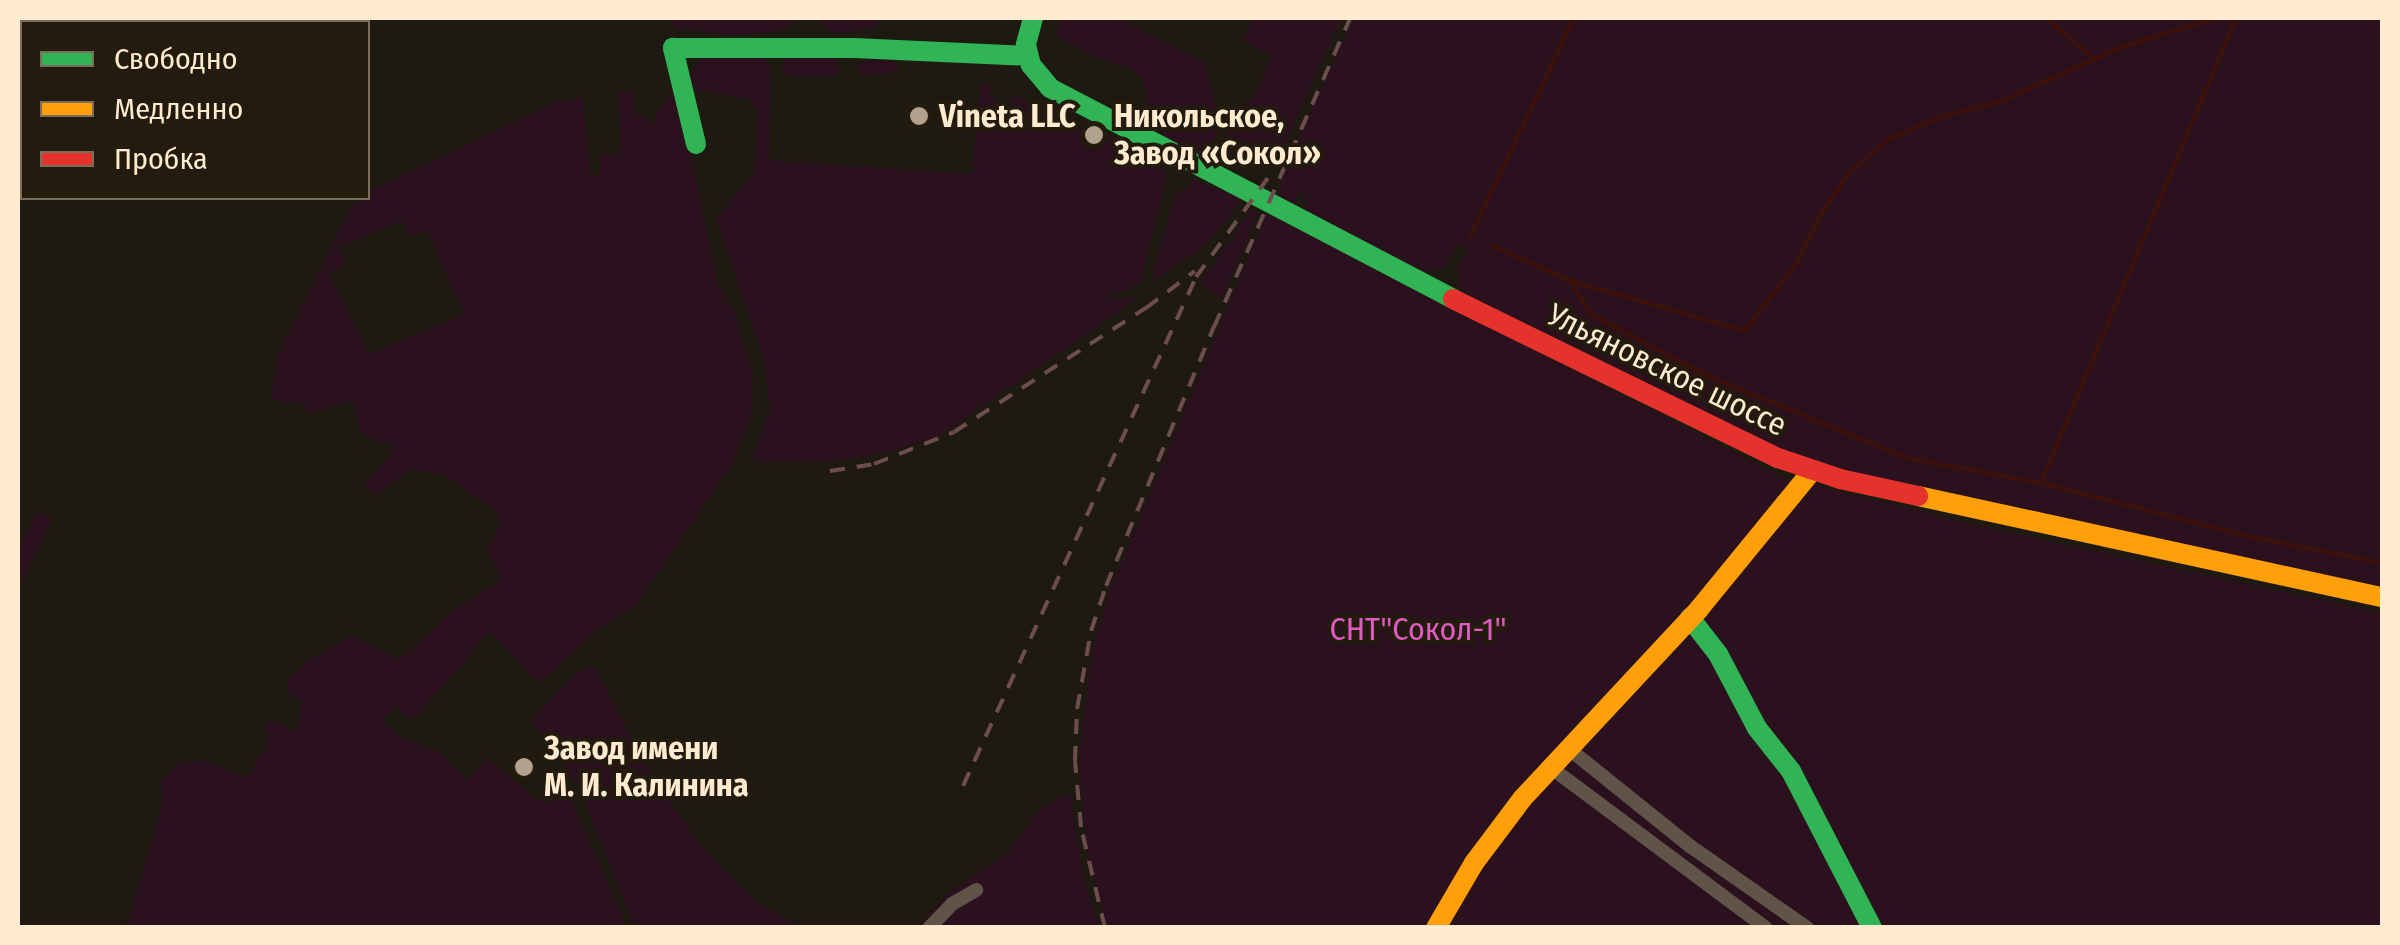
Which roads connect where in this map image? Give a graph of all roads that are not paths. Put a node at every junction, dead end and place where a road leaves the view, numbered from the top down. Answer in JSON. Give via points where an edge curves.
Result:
{"nodes":[{"id":1,"x":1033,"y":18,"type":"edge"},
{"id":2,"x":1028,"y":56,"type":"junction"},
{"id":3,"x":696,"y":144,"type":"dead end"},
{"id":4,"x":1812,"y":471,"type":"junction"},
{"id":5,"x":2382,"y":597,"type":"edge"},
{"id":6,"x":1690,"y":618,"type":"junction"},
{"id":7,"x":1568,"y":748,"type":"junction"},
{"id":8,"x":1550,"y":767,"type":"junction"},
{"id":9,"x":976,"y":890,"type":"dead end"},
{"id":10,"x":929,"y":928,"type":"edge"},
{"id":11,"x":1436,"y":928,"type":"edge"},
{"id":12,"x":1766,"y":928,"type":"edge"},
{"id":13,"x":1807,"y":928,"type":"edge"},
{"id":14,"x":1872,"y":928,"type":"edge"}],
"edges":[{"from":1,"to":2,"type":"main road"},
{"from":2,"to":3,"type":"main road","via":[[673,48]]},
{"from":2,"to":4,"type":"main road","name":"Ульяновское шоссе","via":[[1042,81],[1074,103],[1438,292]]},
{"from":4,"to":5,"type":"main road","name":"Ульяновское шоссе"},
{"from":4,"to":6,"type":"main road"},
{"from":6,"to":7,"type":"main road"},
{"from":6,"to":14,"type":"main road","via":[[1791,771]]},
{"from":7,"to":8,"type":"main road"},
{"from":7,"to":13,"type":"street"},
{"from":8,"to":11,"type":"main road","via":[[1474,863]]},
{"from":8,"to":12,"type":"street"},
{"from":9,"to":10,"type":"street"}]}
